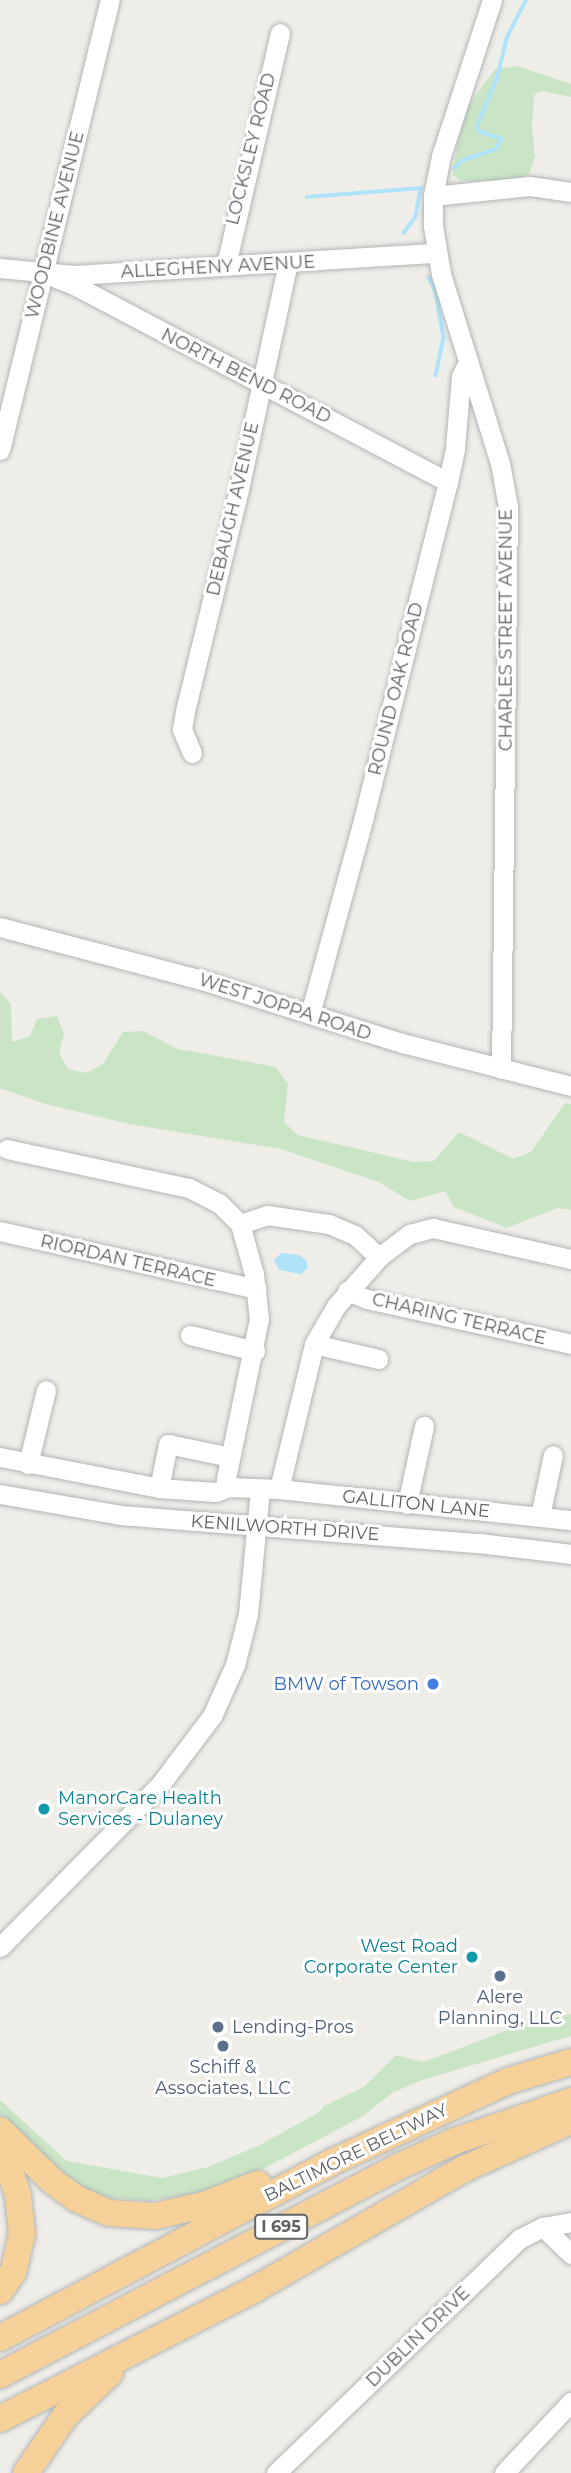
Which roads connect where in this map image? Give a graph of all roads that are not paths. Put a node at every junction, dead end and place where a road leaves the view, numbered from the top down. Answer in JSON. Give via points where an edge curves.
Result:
{"nodes":[{"id":1,"x":110,"y":0,"type":"edge"},
{"id":2,"x":492,"y":0,"type":"edge"},
{"id":3,"x":279,"y":33,"type":"dead end"},
{"id":4,"x":571,"y":192,"type":"edge"},
{"id":5,"x":433,"y":197,"type":"junction"},
{"id":6,"x":436,"y":253,"type":"junction"},
{"id":7,"x":288,"y":262,"type":"junction"},
{"id":8,"x":226,"y":265,"type":"junction"},
{"id":9,"x":0,"y":268,"type":"edge"},
{"id":10,"x":44,"y":273,"type":"junction"},
{"id":11,"x":468,"y":362,"type":"junction"},
{"id":12,"x":261,"y":384,"type":"junction"},
{"id":13,"x":0,"y":450,"type":"edge"},
{"id":14,"x":448,"y":482,"type":"junction"},
{"id":15,"x":192,"y":753,"type":"dead end"},
{"id":16,"x":0,"y":927,"type":"edge"},
{"id":17,"x":310,"y":1014,"type":"junction"},
{"id":18,"x":501,"y":1069,"type":"junction"},
{"id":19,"x":571,"y":1086,"type":"edge"},
{"id":20,"x":7,"y":1149,"type":"dead end"},
{"id":21,"x":240,"y":1223,"type":"junction"},
{"id":22,"x":0,"y":1231,"type":"edge"},
{"id":23,"x":379,"y":1257,"type":"junction"},
{"id":24,"x":571,"y":1259,"type":"edge"},
{"id":25,"x":257,"y":1289,"type":"junction"},
{"id":26,"x":347,"y":1291,"type":"junction"},
{"id":27,"x":190,"y":1335,"type":"dead end"},
{"id":28,"x":314,"y":1344,"type":"junction"},
{"id":29,"x":571,"y":1344,"type":"edge"},
{"id":30,"x":255,"y":1350,"type":"junction"},
{"id":31,"x":378,"y":1359,"type":"dead end"},
{"id":32,"x":46,"y":1390,"type":"dead end"},
{"id":33,"x":424,"y":1426,"type":"dead end"},
{"id":34,"x":553,"y":1455,"type":"dead end"},
{"id":35,"x":0,"y":1457,"type":"edge"},
{"id":36,"x":230,"y":1457,"type":"junction"},
{"id":37,"x":28,"y":1464,"type":"junction"},
{"id":38,"x":229,"y":1487,"type":"junction"},
{"id":39,"x":159,"y":1488,"type":"junction"},
{"id":40,"x":270,"y":1490,"type":"junction"},
{"id":41,"x":0,"y":1494,"type":"edge"},
{"id":42,"x":407,"y":1504,"type":"junction"},
{"id":43,"x":540,"y":1516,"type":"junction"},
{"id":44,"x":571,"y":1520,"type":"edge"},
{"id":45,"x":257,"y":1526,"type":"junction"},
{"id":46,"x":571,"y":1553,"type":"edge"},
{"id":47,"x":0,"y":1947,"type":"edge"},
{"id":48,"x":571,"y":2063,"type":"edge"},
{"id":49,"x":508,"y":2081,"type":"junction"},
{"id":50,"x":571,"y":2102,"type":"edge"},
{"id":51,"x":571,"y":2121,"type":"edge"},
{"id":52,"x":0,"y":2130,"type":"edge"},
{"id":53,"x":0,"y":2158,"type":"edge"},
{"id":54,"x":571,"y":2222,"type":"edge"},
{"id":55,"x":543,"y":2227,"type":"junction"},
{"id":56,"x":571,"y":2253,"type":"edge"},
{"id":57,"x":0,"y":2291,"type":"edge"},
{"id":58,"x":0,"y":2338,"type":"edge"},
{"id":59,"x":148,"y":2345,"type":"junction"},
{"id":60,"x":0,"y":2375,"type":"edge"},
{"id":61,"x":571,"y":2402,"type":"edge"},
{"id":62,"x":0,"y":2419,"type":"edge"},
{"id":63,"x":26,"y":2473,"type":"edge"},
{"id":64,"x":276,"y":2473,"type":"edge"},
{"id":65,"x":504,"y":2473,"type":"edge"}],
"edges":[{"from":1,"to":10,"type":"street","name":"WOODBINE AVENUE"},
{"from":2,"to":5,"type":"street","name":"CHARLES STREET AVENUE","via":[[441,156]]},
{"from":3,"to":8,"type":"street","name":"LOCKSLEY ROAD"},
{"from":4,"to":5,"type":"street","via":[[529,186]]},
{"from":5,"to":6,"type":"street","name":"CHARLES STREET AVENUE"},
{"from":6,"to":7,"type":"street","name":"ALLEGHENY AVENUE"},
{"from":6,"to":11,"type":"street","name":"CHARLES STREET AVENUE"},
{"from":7,"to":8,"type":"street","name":"ALLEGHENY AVENUE"},
{"from":7,"to":12,"type":"street","name":"DEBAUGH AVENUE"},
{"from":8,"to":10,"type":"street","name":"ALLEGHENY AVENUE"},
{"from":9,"to":10,"type":"street","name":"ALLEGHENY AVENUE"},
{"from":10,"to":12,"type":"street","name":"NORTH BEND ROAD"},
{"from":10,"to":13,"type":"street","name":"WOODBINE AVENUE"},
{"from":11,"to":14,"type":"street","name":"ROUND OAK ROAD","via":[[461,376]]},
{"from":11,"to":18,"type":"street","name":"CHARLES STREET AVENUE","via":[[500,463],[508,507]]},
{"from":12,"to":14,"type":"street","name":"NORTH BEND ROAD"},
{"from":12,"to":15,"type":"street","name":"DEBAUGH AVENUE","via":[[186,707],[182,729]]},
{"from":14,"to":17,"type":"street","name":"ROUND OAK ROAD"},
{"from":16,"to":17,"type":"street","name":"WEST JOPPA ROAD","via":[[202,980]]},
{"from":17,"to":18,"type":"street","name":"WEST JOPPA ROAD"},
{"from":18,"to":19,"type":"street","name":"WEST JOPPA ROAD"},
{"from":20,"to":21,"type":"street","via":[[189,1188],[219,1203]]},
{"from":21,"to":23,"type":"street","via":[[267,1215],[328,1224],[355,1235]]},
{"from":21,"to":25,"type":"street"},
{"from":22,"to":25,"type":"street","name":"RIORDAN TERRACE"},
{"from":23,"to":24,"type":"street","via":[[410,1234],[432,1228]]},
{"from":23,"to":26,"type":"street"},
{"from":25,"to":30,"type":"street"},
{"from":26,"to":28,"type":"street"},
{"from":26,"to":29,"type":"street","name":"CHARING TERRACE"},
{"from":27,"to":30,"type":"street"},
{"from":28,"to":31,"type":"street"},
{"from":28,"to":40,"type":"street"},
{"from":30,"to":36,"type":"street"},
{"from":32,"to":37,"type":"street"},
{"from":33,"to":42,"type":"street"},
{"from":34,"to":43,"type":"street"},
{"from":35,"to":37,"type":"street","name":"GALLITON LANE"},
{"from":36,"to":38,"type":"street"},
{"from":36,"to":39,"type":"street","via":[[168,1444]]},
{"from":37,"to":39,"type":"street","name":"GALLITON LANE"},
{"from":38,"to":39,"type":"street","name":"GALLITON LANE","via":[[215,1492]]},
{"from":38,"to":40,"type":"street","name":"GALLITON LANE"},
{"from":40,"to":42,"type":"street","name":"GALLITON LANE"},
{"from":40,"to":45,"type":"street"},
{"from":41,"to":45,"type":"street","name":"KENILWORTH DRIVE","via":[[120,1515]]},
{"from":42,"to":43,"type":"street","name":"GALLITON LANE"},
{"from":43,"to":44,"type":"street","name":"GALLITON LANE"},
{"from":45,"to":46,"type":"street","name":"KENILWORTH DRIVE"},
{"from":45,"to":47,"type":"street","via":[[242,1643],[229,1684],[212,1716],[159,1786]]},
{"from":48,"to":49,"type":"highway","name":"BALTIMORE BELTWAY","number":"I 695"},
{"from":49,"to":52,"type":"highway","via":[[380,2128],[229,2196],[155,2216],[109,2213],[75,2198]]},
{"from":49,"to":58,"type":"highway","name":"BALTIMORE BELTWAY","number":"I 695","via":[[330,2163]]},
{"from":50,"to":60,"type":"highway","name":"BALTIMORE BELTWAY","number":"I 695","via":[[455,2141],[400,2166]]},
{"from":51,"to":59,"type":"highway","via":[[464,2169]]},
{"from":53,"to":57,"type":"highway","via":[[18,2196],[22,2234],[13,2272]]},
{"from":54,"to":55,"type":"street","name":"DUBLIN DRIVE"},
{"from":55,"to":56,"type":"street"},
{"from":55,"to":64,"type":"street","name":"DUBLIN DRIVE","via":[[519,2239]]},
{"from":59,"to":62,"type":"highway"},
{"from":59,"to":63,"type":"highway","via":[[85,2394]]},
{"from":61,"to":65,"type":"street"}]}
